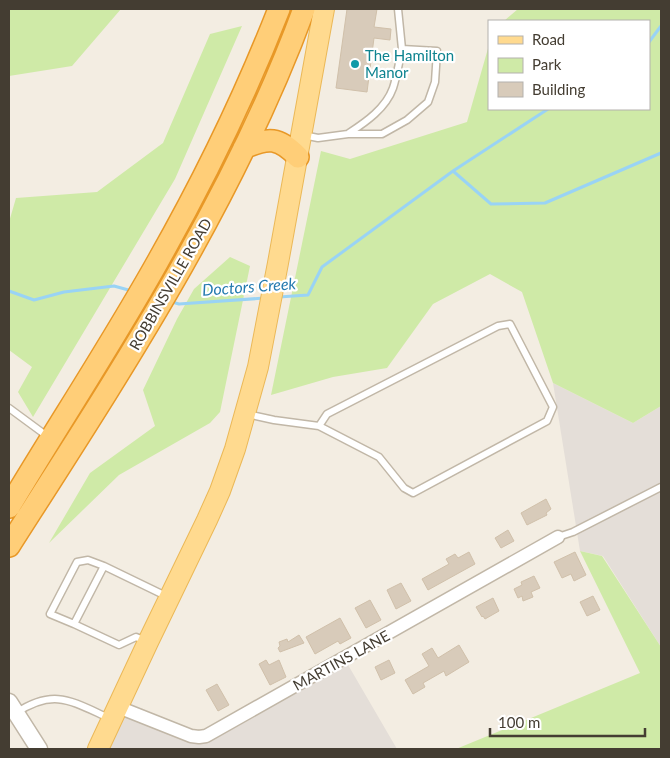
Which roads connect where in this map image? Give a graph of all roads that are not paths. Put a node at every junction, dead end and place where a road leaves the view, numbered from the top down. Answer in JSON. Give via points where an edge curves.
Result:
{"nodes":[{"id":1,"x":279,"y":9,"type":"edge"},
{"id":2,"x":304,"y":9,"type":"edge"},
{"id":3,"x":324,"y":9,"type":"edge"},
{"id":4,"x":398,"y":9,"type":"edge"},
{"id":5,"x":402,"y":49,"type":"junction"},
{"id":6,"x":302,"y":134,"type":"junction"},
{"id":7,"x":348,"y":134,"type":"junction"},
{"id":8,"x":244,"y":148,"type":"junction"},
{"id":9,"x":298,"y":157,"type":"junction"},
{"id":10,"x":9,"y":408,"type":"edge"},
{"id":11,"x":246,"y":414,"type":"junction"},
{"id":12,"x":319,"y":426,"type":"junction"},
{"id":13,"x":50,"y":438,"type":"junction"},
{"id":14,"x":661,"y":487,"type":"edge"},
{"id":15,"x":9,"y":507,"type":"edge"},
{"id":16,"x":558,"y":537,"type":"joint"},
{"id":17,"x":9,"y":546,"type":"edge"},
{"id":18,"x":104,"y":566,"type":"junction"},
{"id":19,"x":169,"y":598,"type":"junction"},
{"id":20,"x":74,"y":624,"type":"junction"},
{"id":21,"x":148,"y":642,"type":"junction"},
{"id":22,"x":12,"y":708,"type":"edge"},
{"id":23,"x":115,"y":714,"type":"junction"},
{"id":24,"x":38,"y":749,"type":"edge"},
{"id":25,"x":98,"y":749,"type":"edge"}],
"edges":[{"from":1,"to":13,"type":"highway","name":"ROBBINSVILLE ROAD","via":[[252,74],[186,210],[146,283]]},
{"from":2,"to":8,"type":"highway","name":"ROBBINSVILLE ROAD"},
{"from":3,"to":6,"type":"main road"},
{"from":4,"to":5,"type":"lane"},
{"from":5,"to":7,"type":"lane","via":[[393,90],[369,120]]},
{"from":5,"to":7,"type":"lane","via":[[437,51],[435,82],[428,102],[407,120],[382,134]]},
{"from":6,"to":7,"type":"lane","via":[[318,138]]},
{"from":6,"to":9,"type":"main road"},
{"from":8,"to":9,"type":"highway","via":[[260,141],[275,141],[287,146]]},
{"from":8,"to":17,"type":"highway","name":"ROBBINSVILLE ROAD","via":[[156,313]]},
{"from":9,"to":11,"type":"main road"},
{"from":10,"to":13,"type":"lane"},
{"from":11,"to":12,"type":"lane"},
{"from":11,"to":19,"type":"main road","via":[[220,491]]},
{"from":12,"to":12,"type":"lane","via":[[378,457],[412,493],[547,422],[553,407],[510,324],[498,326],[327,414]]},
{"from":13,"to":15,"type":"highway","name":"ROBBINSVILLE ROAD"},
{"from":14,"to":16,"type":"lane"},
{"from":16,"to":23,"type":"street","name":"MARTINS LANE","via":[[206,736],[191,736]]},
{"from":18,"to":19,"type":"lane"},
{"from":18,"to":20,"type":"lane"},
{"from":18,"to":20,"type":"lane","via":[[88,560],[78,562],[50,614]]},
{"from":19,"to":21,"type":"main road"},
{"from":20,"to":21,"type":"lane","via":[[119,645],[136,637]]},
{"from":21,"to":23,"type":"main road"},
{"from":22,"to":23,"type":"lane","via":[[47,698]]},
{"from":22,"to":24,"type":"street"},
{"from":23,"to":25,"type":"main road"}]}
